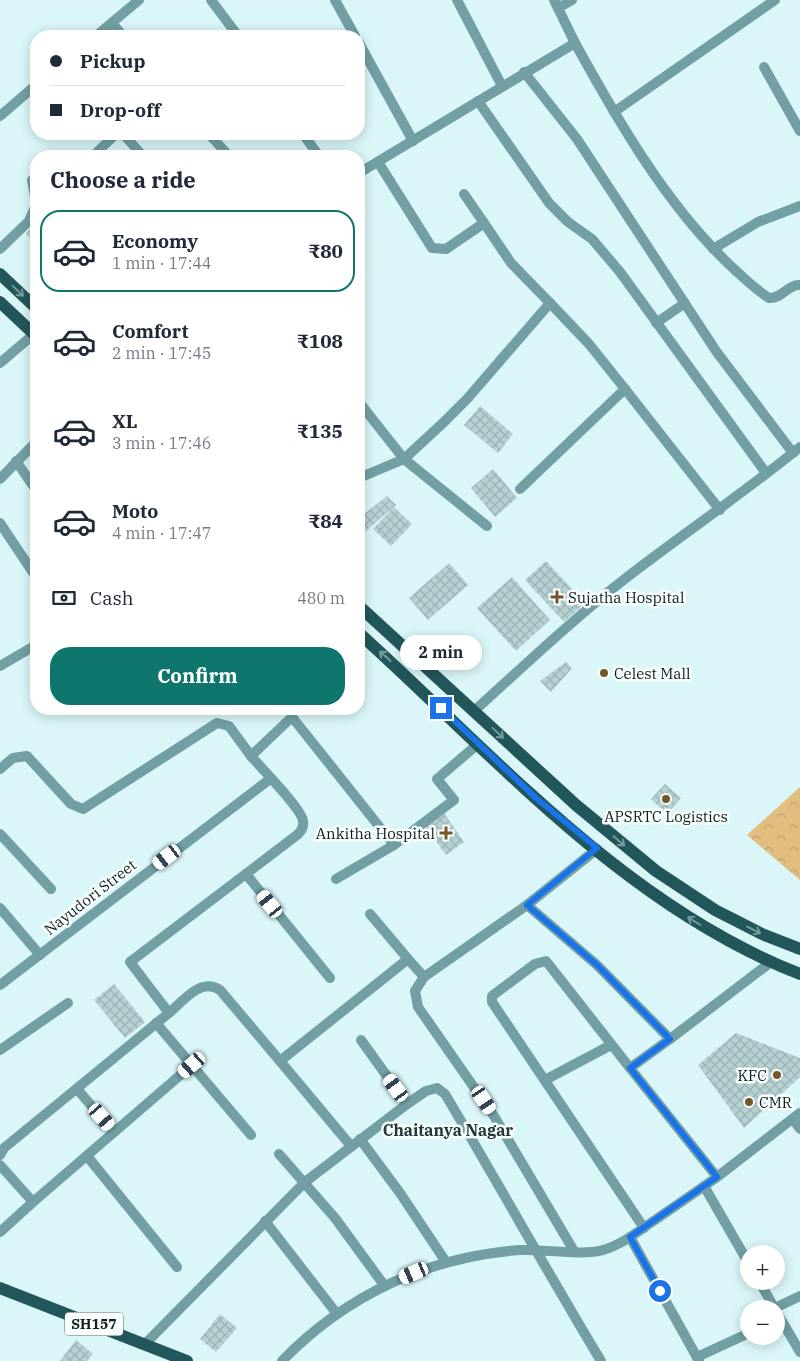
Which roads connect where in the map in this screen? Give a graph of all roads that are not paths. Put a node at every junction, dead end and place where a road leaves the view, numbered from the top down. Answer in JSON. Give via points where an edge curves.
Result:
{"nodes":[{"id":1,"x":139,"y":0,"type":"edge"},
{"id":2,"x":211,"y":0,"type":"edge"},
{"id":3,"x":335,"y":0,"type":"edge"},
{"id":4,"x":457,"y":0,"type":"edge"},
{"id":5,"x":572,"y":0,"type":"edge"},
{"id":6,"x":775,"y":0,"type":"edge"},
{"id":7,"x":556,"y":4,"type":"edge"},
{"id":8,"x":112,"y":23,"type":"junction"},
{"id":9,"x":103,"y":30,"type":"edge"},
{"id":10,"x":118,"y":30,"type":"edge"},
{"id":11,"x":234,"y":30,"type":"edge"},
{"id":12,"x":352,"y":30,"type":"edge"},
{"id":13,"x":575,"y":43,"type":"junction"},
{"id":14,"x":365,"y":55,"type":"edge"},
{"id":15,"x":764,"y":67,"type":"dead end"},
{"id":16,"x":524,"y":72,"type":"junction"},
{"id":17,"x":502,"y":86,"type":"junction"},
{"id":18,"x":30,"y":90,"type":"edge"},
{"id":19,"x":478,"y":101,"type":"junction"},
{"id":20,"x":614,"y":112,"type":"junction"},
{"id":21,"x":0,"y":116,"type":"edge"},
{"id":22,"x":800,"y":131,"type":"edge"},
{"id":23,"x":110,"y":140,"type":"edge"},
{"id":24,"x":128,"y":140,"type":"edge"},
{"id":25,"x":214,"y":140,"type":"edge"},
{"id":26,"x":413,"y":141,"type":"junction"},
{"id":27,"x":99,"y":150,"type":"edge"},
{"id":28,"x":138,"y":150,"type":"edge"},
{"id":29,"x":224,"y":150,"type":"edge"},
{"id":30,"x":378,"y":162,"type":"junction"},
{"id":31,"x":365,"y":170,"type":"edge"},
{"id":32,"x":464,"y":194,"type":"dead end"},
{"id":33,"x":800,"y":206,"type":"edge"},
{"id":34,"x":30,"y":216,"type":"edge"},
{"id":35,"x":484,"y":223,"type":"junction"},
{"id":36,"x":0,"y":249,"type":"edge"},
{"id":37,"x":713,"y":249,"type":"junction"},
{"id":38,"x":0,"y":274,"type":"edge"},
{"id":39,"x":800,"y":285,"type":"edge"},
{"id":40,"x":0,"y":302,"type":"edge"},
{"id":41,"x":30,"y":302,"type":"edge"},
{"id":42,"x":550,"y":303,"type":"junction"},
{"id":43,"x":685,"y":303,"type":"junction"},
{"id":44,"x":656,"y":323,"type":"junction"},
{"id":45,"x":30,"y":330,"type":"edge"},
{"id":46,"x":30,"y":339,"type":"edge"},
{"id":47,"x":0,"y":363,"type":"edge"},
{"id":48,"x":625,"y":388,"type":"junction"},
{"id":49,"x":365,"y":410,"type":"edge"},
{"id":50,"x":30,"y":448,"type":"edge"},
{"id":51,"x":797,"y":450,"type":"edge"},
{"id":52,"x":404,"y":459,"type":"junction"},
{"id":53,"x":16,"y":461,"type":"junction"},
{"id":54,"x":766,"y":473,"type":"junction"},
{"id":55,"x":365,"y":475,"type":"edge"},
{"id":56,"x":0,"y":479,"type":"edge"},
{"id":57,"x":30,"y":481,"type":"edge"},
{"id":58,"x":520,"y":488,"type":"dead end"},
{"id":59,"x":720,"y":510,"type":"junction"},
{"id":60,"x":0,"y":522,"type":"edge"},
{"id":61,"x":487,"y":526,"type":"dead end"},
{"id":62,"x":30,"y":568,"type":"edge"},
{"id":63,"x":365,"y":611,"type":"edge"},
{"id":64,"x":365,"y":639,"type":"edge"},
{"id":65,"x":30,"y":648,"type":"edge"},
{"id":66,"x":0,"y":666,"type":"edge"},
{"id":67,"x":474,"y":711,"type":"junction"},
{"id":68,"x":292,"y":717,"type":"joint"},
{"id":69,"x":478,"y":744,"type":"junction"},
{"id":70,"x":251,"y":756,"type":"junction"},
{"id":71,"x":0,"y":769,"type":"edge"},
{"id":72,"x":270,"y":779,"type":"junction"},
{"id":73,"x":0,"y":834,"type":"edge"},
{"id":74,"x":394,"y":845,"type":"junction"},
{"id":75,"x":597,"y":848,"type":"junction"},
{"id":76,"x":246,"y":874,"type":"junction"},
{"id":77,"x":336,"y":879,"type":"dead end"},
{"id":78,"x":51,"y":889,"type":"dead end"},
{"id":79,"x":527,"y":905,"type":"junction"},
{"id":80,"x":0,"y":908,"type":"edge"},
{"id":81,"x":370,"y":914,"type":"dead end"},
{"id":82,"x":800,"y":949,"type":"edge"},
{"id":83,"x":40,"y":955,"type":"junction"},
{"id":84,"x":408,"y":959,"type":"junction"},
{"id":85,"x":771,"y":962,"type":"junction"},
{"id":86,"x":800,"y":974,"type":"edge"},
{"id":87,"x":424,"y":977,"type":"junction"},
{"id":88,"x":330,"y":978,"type":"dead end"},
{"id":89,"x":0,"y":985,"type":"edge"},
{"id":90,"x":68,"y":1003,"type":"dead end"},
{"id":91,"x":169,"y":1013,"type":"junction"},
{"id":92,"x":156,"y":1023,"type":"junction"},
{"id":93,"x":670,"y":1039,"type":"junction"},
{"id":94,"x":361,"y":1040,"type":"dead end"},
{"id":95,"x":611,"y":1045,"type":"junction"},
{"id":96,"x":0,"y":1050,"type":"edge"},
{"id":97,"x":280,"y":1061,"type":"junction"},
{"id":98,"x":192,"y":1065,"type":"junction"},
{"id":99,"x":630,"y":1068,"type":"junction"},
{"id":100,"x":544,"y":1080,"type":"junction"},
{"id":101,"x":77,"y":1089,"type":"junction"},
{"id":102,"x":408,"y":1104,"type":"junction"},
{"id":103,"x":796,"y":1116,"type":"edge"},
{"id":104,"x":800,"y":1129,"type":"edge"},
{"id":105,"x":114,"y":1132,"type":"junction"},
{"id":106,"x":251,"y":1135,"type":"dead end"},
{"id":107,"x":360,"y":1139,"type":"junction"},
{"id":108,"x":351,"y":1146,"type":"junction"},
{"id":109,"x":279,"y":1154,"type":"dead end"},
{"id":110,"x":0,"y":1155,"type":"edge"},
{"id":111,"x":87,"y":1156,"type":"junction"},
{"id":112,"x":0,"y":1165,"type":"edge"},
{"id":113,"x":717,"y":1177,"type":"junction"},
{"id":114,"x":305,"y":1182,"type":"junction"},
{"id":115,"x":704,"y":1186,"type":"junction"},
{"id":116,"x":33,"y":1202,"type":"junction"},
{"id":117,"x":265,"y":1221,"type":"junction"},
{"id":118,"x":644,"y":1228,"type":"junction"},
{"id":119,"x":0,"y":1232,"type":"edge"},
{"id":120,"x":630,"y":1237,"type":"junction"},
{"id":121,"x":740,"y":1248,"type":"edge"},
{"id":122,"x":533,"y":1249,"type":"junction"},
{"id":123,"x":574,"y":1251,"type":"junction"},
{"id":124,"x":446,"y":1262,"type":"junction"},
{"id":125,"x":177,"y":1267,"type":"dead end"},
{"id":126,"x":384,"y":1285,"type":"junction"},
{"id":127,"x":0,"y":1288,"type":"edge"},
{"id":128,"x":800,"y":1296,"type":"edge"},
{"id":129,"x":785,"y":1307,"type":"edge"},
{"id":130,"x":337,"y":1314,"type":"junction"},
{"id":131,"x":785,"y":1328,"type":"edge"},
{"id":132,"x":740,"y":1338,"type":"edge"},
{"id":133,"x":145,"y":1344,"type":"junction"},
{"id":134,"x":800,"y":1352,"type":"edge"},
{"id":135,"x":698,"y":1359,"type":"edge"},
{"id":136,"x":187,"y":1361,"type":"edge"},
{"id":137,"x":282,"y":1361,"type":"edge"},
{"id":138,"x":601,"y":1361,"type":"edge"}],
"edges":[{"from":1,"to":8,"type":"street"},
{"from":2,"to":11,"type":"street"},
{"from":3,"to":12,"type":"street"},
{"from":4,"to":17,"type":"street"},
{"from":5,"to":7,"type":"street"},
{"from":6,"to":20,"type":"street"},
{"from":7,"to":13,"type":"street"},
{"from":8,"to":9,"type":"street"},
{"from":8,"to":10,"type":"street"},
{"from":13,"to":16,"type":"street"},
{"from":13,"to":20,"type":"street"},
{"from":14,"to":26,"type":"street"},
{"from":15,"to":22,"type":"street"},
{"from":16,"to":17,"type":"street"},
{"from":16,"to":43,"type":"street","via":[[577,139]]},
{"from":17,"to":19,"type":"street"},
{"from":18,"to":21,"type":"street"},
{"from":19,"to":26,"type":"street"},
{"from":19,"to":44,"type":"street","via":[[549,203],[605,253]]},
{"from":20,"to":37,"type":"street","via":[[684,215]]},
{"from":23,"to":27,"type":"street"},
{"from":24,"to":28,"type":"street"},
{"from":25,"to":29,"type":"street"},
{"from":26,"to":30,"type":"street"},
{"from":30,"to":31,"type":"street"},
{"from":30,"to":35,"type":"street","via":[[432,248],[446,249]]},
{"from":32,"to":35,"type":"street"},
{"from":33,"to":37,"type":"street","via":[[758,222]]},
{"from":34,"to":36,"type":"street"},
{"from":35,"to":42,"type":"street","via":[[512,263]]},
{"from":37,"to":39,"type":"street","via":[[769,298]]},
{"from":38,"to":41,"type":"main road","one_way":true},
{"from":40,"to":45,"type":"main road"},
{"from":42,"to":48,"type":"street"},
{"from":42,"to":52,"type":"street","via":[[467,399]]},
{"from":43,"to":44,"type":"street"},
{"from":43,"to":51,"type":"street","via":[[716,351]]},
{"from":44,"to":54,"type":"street"},
{"from":46,"to":47,"type":"street"},
{"from":48,"to":58,"type":"street"},
{"from":48,"to":59,"type":"street"},
{"from":49,"to":52,"type":"street"},
{"from":50,"to":53,"type":"street"},
{"from":51,"to":54,"type":"street"},
{"from":52,"to":55,"type":"street"},
{"from":52,"to":61,"type":"street"},
{"from":53,"to":56,"type":"street"},
{"from":53,"to":57,"type":"street"},
{"from":54,"to":59,"type":"street"},
{"from":59,"to":67,"type":"street","via":[[661,551],[584,612]]},
{"from":60,"to":62,"type":"street"},
{"from":63,"to":67,"type":"main road"},
{"from":69,"to":64,"type":"main road","one_way":true},
{"from":65,"to":66,"type":"street"},
{"from":67,"to":82,"type":"main road","one_way":true,"via":[[576,805],[656,871],[715,910]]},
{"from":68,"to":70,"type":"street"},
{"from":68,"to":74,"type":"street"},
{"from":69,"to":74,"type":"street","via":[[437,779],[454,800]]},
{"from":69,"to":75,"type":"main road"},
{"from":70,"to":71,"type":"street","via":[[229,726],[217,723],[83,809],[71,804],[27,756],[13,758]]},
{"from":70,"to":72,"type":"street"},
{"from":72,"to":76,"type":"street","via":[[298,810],[303,827],[298,835]]},
{"from":72,"to":83,"type":"street","name":"Nayudori Street"},
{"from":73,"to":78,"type":"street"},
{"from":74,"to":77,"type":"street"},
{"from":75,"to":79,"type":"street"},
{"from":85,"to":75,"type":"main road","one_way":true,"via":[[693,921]]},
{"from":76,"to":88,"type":"street"},
{"from":76,"to":91,"type":"street","via":[[130,962]]},
{"from":79,"to":87,"type":"street"},
{"from":79,"to":93,"type":"street","via":[[597,965]]},
{"from":80,"to":83,"type":"street"},
{"from":81,"to":84,"type":"street"},
{"from":83,"to":89,"type":"street","name":"Nayudori Street"},
{"from":84,"to":87,"type":"street"},
{"from":84,"to":97,"type":"street"},
{"from":85,"to":86,"type":"main road"},
{"from":85,"to":93,"type":"street"},
{"from":87,"to":123,"type":"street","via":[[414,991],[418,1006],[494,1116]]},
{"from":90,"to":96,"type":"street"},
{"from":91,"to":92,"type":"street"},
{"from":91,"to":97,"type":"street","via":[[197,990],[210,985],[220,990]]},
{"from":92,"to":98,"type":"street"},
{"from":92,"to":101,"type":"street"},
{"from":93,"to":99,"type":"street"},
{"from":94,"to":102,"type":"street"},
{"from":95,"to":99,"type":"street"},
{"from":95,"to":100,"type":"street"},
{"from":95,"to":100,"type":"street","via":[[550,964],[543,960],[535,964],[494,992],[491,999]]},
{"from":97,"to":108,"type":"street"},
{"from":98,"to":105,"type":"street"},
{"from":98,"to":106,"type":"street"},
{"from":99,"to":113,"type":"street"},
{"from":100,"to":118,"type":"street"},
{"from":101,"to":105,"type":"street"},
{"from":101,"to":110,"type":"street","via":[[4,1148]]},
{"from":102,"to":107,"type":"street"},
{"from":102,"to":122,"type":"street","via":[[431,1089],[437,1088],[445,1094],[521,1221]]},
{"from":103,"to":104,"type":"street"},
{"from":103,"to":113,"type":"street"},
{"from":105,"to":111,"type":"street"},
{"from":107,"to":108,"type":"street"},
{"from":107,"to":124,"type":"street"},
{"from":108,"to":114,"type":"street"},
{"from":109,"to":114,"type":"street"},
{"from":111,"to":116,"type":"street"},
{"from":111,"to":125,"type":"street"},
{"from":112,"to":116,"type":"street"},
{"from":113,"to":115,"type":"street"},
{"from":114,"to":117,"type":"street"},
{"from":114,"to":126,"type":"street"},
{"from":115,"to":118,"type":"street"},
{"from":115,"to":121,"type":"street"},
{"from":116,"to":119,"type":"street"},
{"from":117,"to":130,"type":"street"},
{"from":117,"to":133,"type":"street"},
{"from":118,"to":120,"type":"street"},
{"from":120,"to":123,"type":"street","via":[[602,1250]]},
{"from":120,"to":135,"type":"street"},
{"from":122,"to":123,"type":"street"},
{"from":122,"to":124,"type":"street","via":[[474,1255]]},
{"from":122,"to":138,"type":"street"},
{"from":124,"to":126,"type":"street"},
{"from":126,"to":130,"type":"street"},
{"from":127,"to":133,"type":"main road","number":"SH157"},
{"from":128,"to":129,"type":"street"},
{"from":130,"to":137,"type":"street"},
{"from":131,"to":134,"type":"street"},
{"from":132,"to":135,"type":"street"},
{"from":133,"to":136,"type":"main road","number":"SH157"}]}
